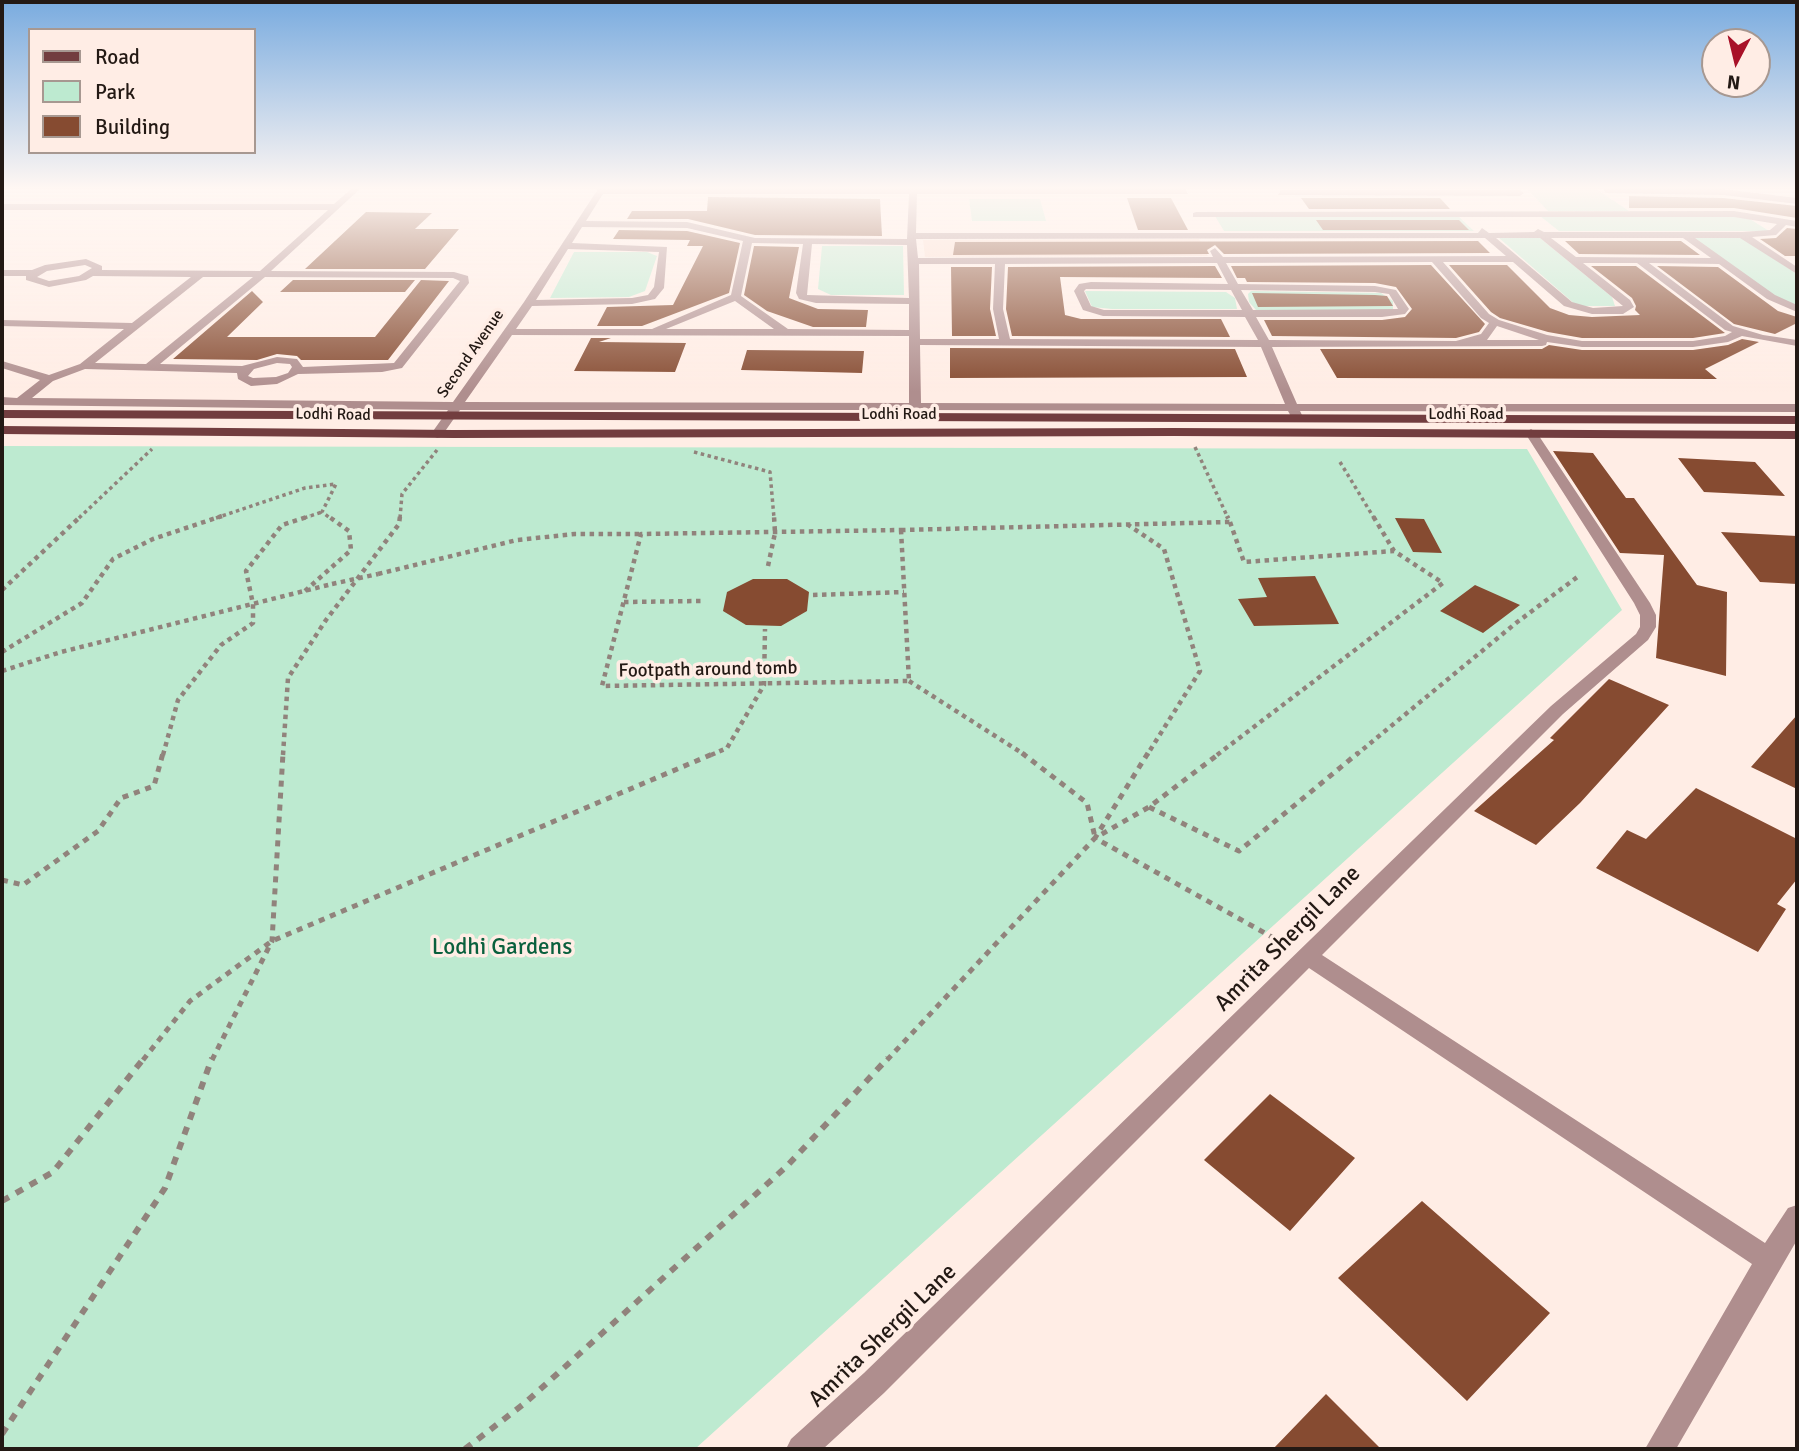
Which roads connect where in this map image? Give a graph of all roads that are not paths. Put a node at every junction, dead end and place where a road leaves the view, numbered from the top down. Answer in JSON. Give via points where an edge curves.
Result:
{"nodes":[{"id":1,"x":281,"y":257,"type":"edge"},
{"id":2,"x":557,"y":257,"type":"edge"},
{"id":3,"x":663,"y":257,"type":"edge"},
{"id":4,"x":744,"y":257,"type":"edge"},
{"id":5,"x":806,"y":257,"type":"edge"},
{"id":6,"x":914,"y":257,"type":"edge"},
{"id":7,"x":1217,"y":257,"type":"edge"},
{"id":8,"x":1514,"y":257,"type":"edge"},
{"id":9,"x":1569,"y":257,"type":"edge"},
{"id":10,"x":1715,"y":257,"type":"edge"},
{"id":11,"x":1775,"y":257,"type":"edge"},
{"id":12,"x":1435,"y":259,"type":"junction"},
{"id":13,"x":1517,"y":259,"type":"junction"},
{"id":14,"x":1219,"y":260,"type":"junction"},
{"id":15,"x":1573,"y":260,"type":"junction"},
{"id":16,"x":1780,"y":260,"type":"junction"},
{"id":17,"x":1797,"y":260,"type":"edge"},
{"id":18,"x":914,"y":261,"type":"junction"},
{"id":19,"x":1000,"y":261,"type":"junction"},
{"id":20,"x":1640,"y":261,"type":"junction"},
{"id":21,"x":1721,"y":261,"type":"junction"},
{"id":22,"x":1797,"y":271,"type":"edge"},
{"id":23,"x":2,"y":273,"type":"edge"},
{"id":24,"x":34,"y":273,"type":"junction"},
{"id":25,"x":95,"y":273,"type":"junction"},
{"id":26,"x":200,"y":274,"type":"junction"},
{"id":27,"x":261,"y":275,"type":"junction"},
{"id":28,"x":1235,"y":288,"type":"junction"},
{"id":29,"x":736,"y":297,"type":"junction"},
{"id":30,"x":914,"y":301,"type":"junction"},
{"id":31,"x":529,"y":303,"type":"junction"},
{"id":32,"x":1797,"y":309,"type":"edge"},
{"id":33,"x":1249,"y":313,"type":"junction"},
{"id":34,"x":1495,"y":322,"type":"junction"},
{"id":35,"x":2,"y":323,"type":"edge"},
{"id":36,"x":135,"y":326,"type":"junction"},
{"id":37,"x":508,"y":332,"type":"junction"},
{"id":38,"x":648,"y":332,"type":"junction"},
{"id":39,"x":1739,"y":332,"type":"junction"},
{"id":40,"x":786,"y":333,"type":"junction"},
{"id":41,"x":914,"y":337,"type":"junction"},
{"id":42,"x":1005,"y":342,"type":"junction"},
{"id":43,"x":1265,"y":343,"type":"junction"},
{"id":44,"x":1470,"y":343,"type":"junction"},
{"id":45,"x":1570,"y":343,"type":"junction"},
{"id":46,"x":1797,"y":344,"type":"edge"},
{"id":47,"x":2,"y":364,"type":"edge"},
{"id":48,"x":84,"y":366,"type":"junction"},
{"id":49,"x":150,"y":366,"type":"junction"},
{"id":50,"x":244,"y":370,"type":"junction"},
{"id":51,"x":296,"y":371,"type":"junction"},
{"id":52,"x":49,"y":379,"type":"junction"},
{"id":53,"x":2,"y":401,"type":"edge"},
{"id":54,"x":20,"y":401,"type":"junction"},
{"id":55,"x":1797,"y":408,"type":"edge"},
{"id":56,"x":915,"y":411,"type":"junction"},
{"id":57,"x":452,"y":412,"type":"junction"},
{"id":58,"x":1295,"y":413,"type":"junction"},
{"id":59,"x":2,"y":414,"type":"edge"},
{"id":60,"x":1797,"y":420,"type":"edge"},
{"id":61,"x":2,"y":430,"type":"edge"},
{"id":62,"x":1531,"y":433,"type":"junction"},
{"id":63,"x":437,"y":434,"type":"junction"},
{"id":64,"x":1797,"y":435,"type":"edge"},
{"id":65,"x":1308,"y":957,"type":"junction"},
{"id":66,"x":1797,"y":1217,"type":"edge"},
{"id":67,"x":1769,"y":1260,"type":"junction"},
{"id":68,"x":801,"y":1449,"type":"edge"},
{"id":69,"x":1660,"y":1449,"type":"edge"}],
"edges":[{"from":1,"to":27,"type":"street"},
{"from":2,"to":31,"type":"street","name":"Second Avenue"},
{"from":3,"to":31,"type":"street","via":[[659,288],[651,297]]},
{"from":4,"to":29,"type":"street"},
{"from":5,"to":30,"type":"street","via":[[803,297]]},
{"from":6,"to":18,"type":"street"},
{"from":7,"to":14,"type":"street"},
{"from":8,"to":13,"type":"street"},
{"from":9,"to":15,"type":"street"},
{"from":10,"to":21,"type":"street"},
{"from":11,"to":16,"type":"street"},
{"from":12,"to":13,"type":"street"},
{"from":12,"to":14,"type":"street"},
{"from":12,"to":34,"type":"street"},
{"from":13,"to":15,"type":"street","via":[[1567,304],[1592,311],[1629,307]]},
{"from":14,"to":19,"type":"street"},
{"from":14,"to":28,"type":"street"},
{"from":15,"to":20,"type":"street"},
{"from":16,"to":17,"type":"street"},
{"from":16,"to":22,"type":"street"},
{"from":18,"to":19,"type":"street"},
{"from":18,"to":30,"type":"street"},
{"from":19,"to":42,"type":"street","via":[[998,309]]},
{"from":20,"to":21,"type":"street"},
{"from":20,"to":39,"type":"street"},
{"from":21,"to":32,"type":"street","via":[[1771,297]]},
{"from":23,"to":24,"type":"street"},
{"from":24,"to":25,"type":"street","via":[[33,281],[49,284]]},
{"from":24,"to":25,"type":"street","via":[[77,262],[97,265]]},
{"from":25,"to":26,"type":"street"},
{"from":26,"to":27,"type":"street"},
{"from":26,"to":36,"type":"street"},
{"from":27,"to":49,"type":"street"},
{"from":27,"to":51,"type":"street","via":[[464,278],[398,366]]},
{"from":28,"to":33,"type":"street"},
{"from":28,"to":33,"type":"street","via":[[1376,289],[1395,295],[1404,309],[1394,314]]},
{"from":28,"to":33,"type":"street","via":[[1091,285],[1079,291],[1087,308],[1103,313]]},
{"from":29,"to":38,"type":"street"},
{"from":29,"to":40,"type":"street"},
{"from":30,"to":41,"type":"street"},
{"from":31,"to":37,"type":"street","name":"Second Avenue"},
{"from":33,"to":43,"type":"street"},
{"from":34,"to":44,"type":"street","via":[[1485,336]]},
{"from":34,"to":45,"type":"street"},
{"from":35,"to":36,"type":"street"},
{"from":36,"to":48,"type":"street"},
{"from":37,"to":38,"type":"street"},
{"from":37,"to":57,"type":"street","name":"Second Avenue"},
{"from":38,"to":40,"type":"street"},
{"from":39,"to":45,"type":"street","via":[[1728,340],[1693,344]]},
{"from":39,"to":46,"type":"street"},
{"from":40,"to":41,"type":"street"},
{"from":41,"to":42,"type":"street"},
{"from":41,"to":56,"type":"street"},
{"from":42,"to":43,"type":"street"},
{"from":43,"to":44,"type":"street"},
{"from":43,"to":58,"type":"street"},
{"from":44,"to":45,"type":"street"},
{"from":47,"to":52,"type":"street"},
{"from":48,"to":49,"type":"street"},
{"from":48,"to":52,"type":"street"},
{"from":49,"to":50,"type":"street"},
{"from":50,"to":51,"type":"street","via":[[258,363],[286,360],[297,364]]},
{"from":50,"to":51,"type":"street","via":[[246,380],[259,382]]},
{"from":52,"to":54,"type":"street"},
{"from":53,"to":54,"type":"street"},
{"from":54,"to":57,"type":"street"},
{"from":54,"to":59,"type":"street"},
{"from":55,"to":58,"type":"street"},
{"from":56,"to":57,"type":"main road","name":"Lodhi Road"},
{"from":56,"to":58,"type":"main road","name":"Lodhi Road"},
{"from":57,"to":59,"type":"main road","name":"Lodhi Road"},
{"from":57,"to":63,"type":"street","name":"Second Avenue"},
{"from":58,"to":60,"type":"main road","name":"Lodhi Road"},
{"from":61,"to":63,"type":"main road","name":"Lodhi Road"},
{"from":62,"to":63,"type":"main road","name":"Lodhi Road"},
{"from":62,"to":64,"type":"main road","name":"Lodhi Road"},
{"from":62,"to":65,"type":"street","name":"Amrita Shergil Lane","via":[[1642,603],[1648,627],[1557,710]]},
{"from":65,"to":67,"type":"street"},
{"from":65,"to":68,"type":"street","name":"Amrita Shergil Lane"},
{"from":66,"to":67,"type":"street"},
{"from":67,"to":69,"type":"street"}]}
